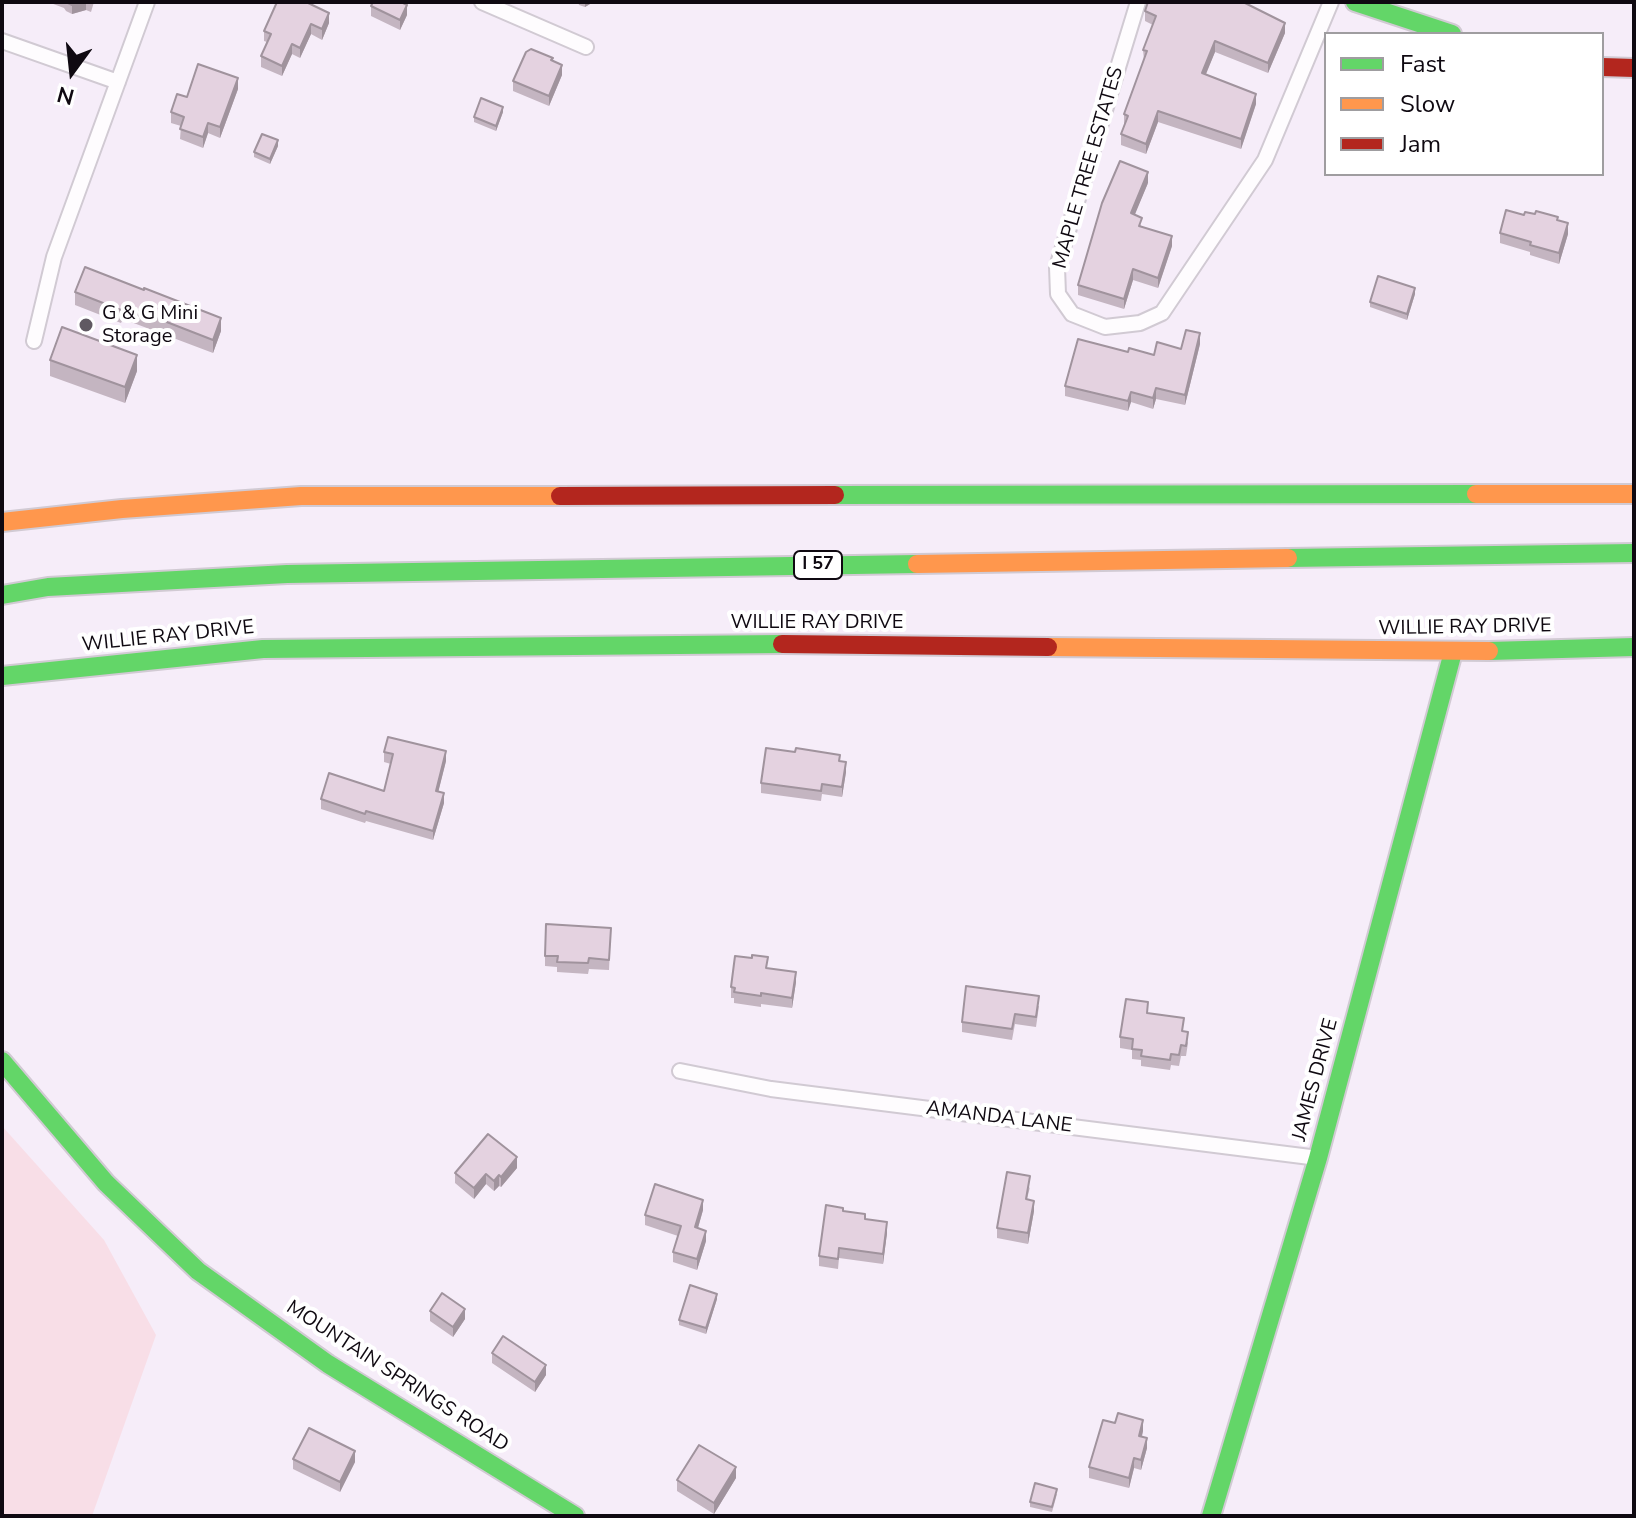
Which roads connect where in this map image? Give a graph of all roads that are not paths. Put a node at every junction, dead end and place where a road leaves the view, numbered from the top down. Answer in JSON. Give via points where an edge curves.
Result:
{"nodes":[{"id":1,"x":147,"y":2,"type":"edge"},
{"id":2,"x":482,"y":2,"type":"edge"},
{"id":3,"x":1138,"y":2,"type":"edge"},
{"id":4,"x":1331,"y":2,"type":"edge"},
{"id":5,"x":1355,"y":2,"type":"edge"},
{"id":6,"x":1446,"y":32,"type":"edge"},
{"id":7,"x":2,"y":41,"type":"edge"},
{"id":8,"x":586,"y":47,"type":"dead end"},
{"id":9,"x":1604,"y":67,"type":"edge"},
{"id":10,"x":1634,"y":68,"type":"edge"},
{"id":11,"x":118,"y":82,"type":"junction"},
{"id":12,"x":34,"y":341,"type":"dead end"},
{"id":13,"x":1634,"y":494,"type":"edge"},
{"id":14,"x":2,"y":522,"type":"edge"},
{"id":15,"x":1634,"y":553,"type":"edge"},
{"id":16,"x":2,"y":595,"type":"edge"},
{"id":17,"x":1634,"y":647,"type":"edge"},
{"id":18,"x":1453,"y":652,"type":"junction"},
{"id":19,"x":2,"y":676,"type":"edge"},
{"id":20,"x":2,"y":1061,"type":"edge"},
{"id":21,"x":680,"y":1071,"type":"dead end"},
{"id":22,"x":1318,"y":1158,"type":"junction"},
{"id":23,"x":575,"y":1516,"type":"edge"},
{"id":24,"x":1211,"y":1516,"type":"edge"}],
"edges":[{"from":1,"to":11,"type":"street"},
{"from":2,"to":8,"type":"street"},
{"from":3,"to":4,"type":"street","name":"MAPLE TREE ESTATES","via":[[1057,267],[1058,294],[1072,314],[1105,327],[1140,323],[1162,313],[1265,160]]},
{"from":5,"to":6,"type":"main road"},
{"from":7,"to":11,"type":"street"},
{"from":9,"to":10,"type":"main road"},
{"from":11,"to":12,"type":"street","via":[[54,257]]},
{"from":13,"to":14,"type":"main road","via":[[301,496]]},
{"from":15,"to":16,"type":"main road","number":"I 57","via":[[287,574],[48,587]]},
{"from":17,"to":18,"type":"main road","name":"WILLIE RAY DRIVE"},
{"from":18,"to":19,"type":"main road","name":"WILLIE RAY DRIVE","via":[[780,644],[263,649]]},
{"from":18,"to":22,"type":"main road","name":"JAMES DRIVE"},
{"from":20,"to":23,"type":"main road","name":"MOUNTAIN SPRINGS ROAD","via":[[106,1183],[198,1271],[328,1364]]},
{"from":21,"to":22,"type":"street","name":"AMANDA LANE","via":[[771,1089]]},
{"from":22,"to":24,"type":"main road","name":"JAMES DRIVE"}]}
